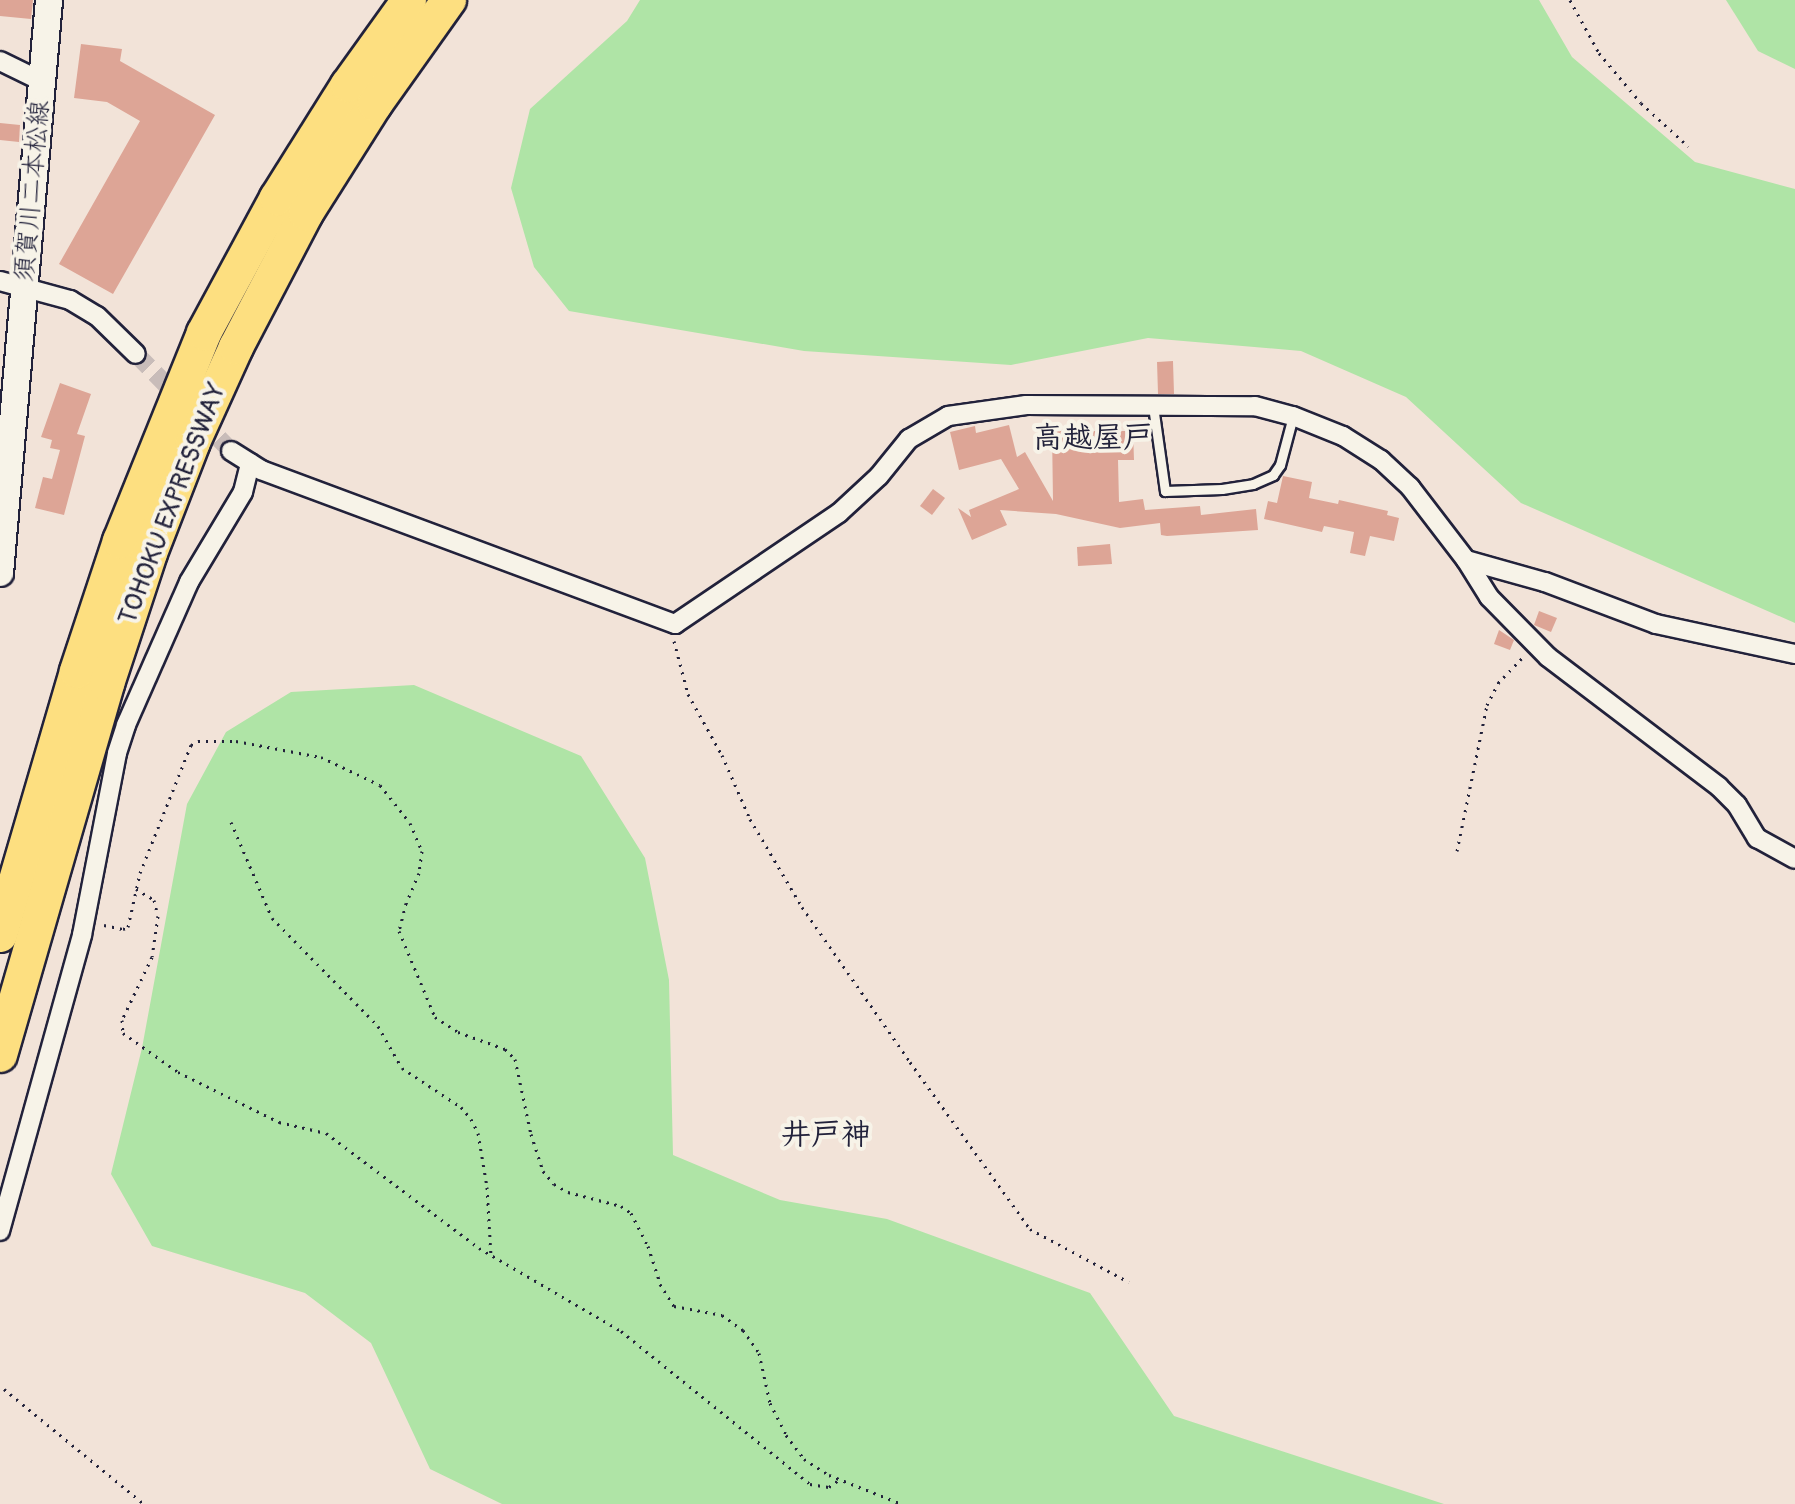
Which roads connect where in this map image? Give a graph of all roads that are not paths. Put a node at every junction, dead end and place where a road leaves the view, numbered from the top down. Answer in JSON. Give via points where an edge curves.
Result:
{"nodes":[{"id":1,"x":49,"y":0,"type":"edge"},
{"id":2,"x":409,"y":0,"type":"edge"},
{"id":3,"x":449,"y":0,"type":"edge"},
{"id":4,"x":0,"y":61,"type":"edge"},
{"id":5,"x":43,"y":82,"type":"junction"},
{"id":6,"x":12,"y":284,"type":"edge"},
{"id":7,"x":136,"y":354,"type":"tunnel mouth"},
{"id":8,"x":1153,"y":406,"type":"junction"},
{"id":9,"x":1293,"y":416,"type":"junction"},
{"id":10,"x":231,"y":451,"type":"tunnel mouth"},
{"id":11,"x":250,"y":463,"type":"junction"},
{"id":12,"x":1466,"y":560,"type":"junction"},
{"id":13,"x":0,"y":573,"type":"edge"},
{"id":14,"x":1795,"y":654,"type":"edge"},
{"id":15,"x":1795,"y":859,"type":"edge"},
{"id":16,"x":0,"y":935,"type":"edge"},
{"id":17,"x":0,"y":1055,"type":"edge"},
{"id":18,"x":0,"y":1231,"type":"edge"}],
"edges":[{"from":1,"to":5,"type":"main road","name":"須賀川二本松線"},
{"from":2,"to":16,"type":"highway","name":"TOHOKU EXPRESSWAY","via":[[277,198],[198,347],[120,541]]},
{"from":3,"to":17,"type":"highway","name":"TOHOKU EXPRESSWAY","via":[[306,213],[193,442],[107,684]]},
{"from":4,"to":5,"type":"street"},
{"from":5,"to":6,"type":"main road","name":"須賀川二本松線"},
{"from":6,"to":7,"type":"street","via":[[70,300],[97,316]]},
{"from":6,"to":13,"type":"main road","name":"須賀川二本松線"},
{"from":8,"to":9,"type":"street","via":[[1255,406]]},
{"from":8,"to":9,"type":"lane","via":[[1165,491],[1222,489],[1273,475]]},
{"from":8,"to":11,"type":"street","via":[[1026,405],[948,416],[909,439],[839,513],[675,624]]},
{"from":9,"to":12,"type":"street","via":[[1343,436],[1381,460],[1410,487]]},
{"from":10,"to":11,"type":"street"},
{"from":11,"to":18,"type":"street","via":[[243,492],[189,582],[126,725],[85,920]]},
{"from":12,"to":14,"type":"street","via":[[1545,582],[1656,624]]},
{"from":12,"to":15,"type":"street","via":[[1489,597],[1539,648],[1719,787],[1757,838]]}]}
